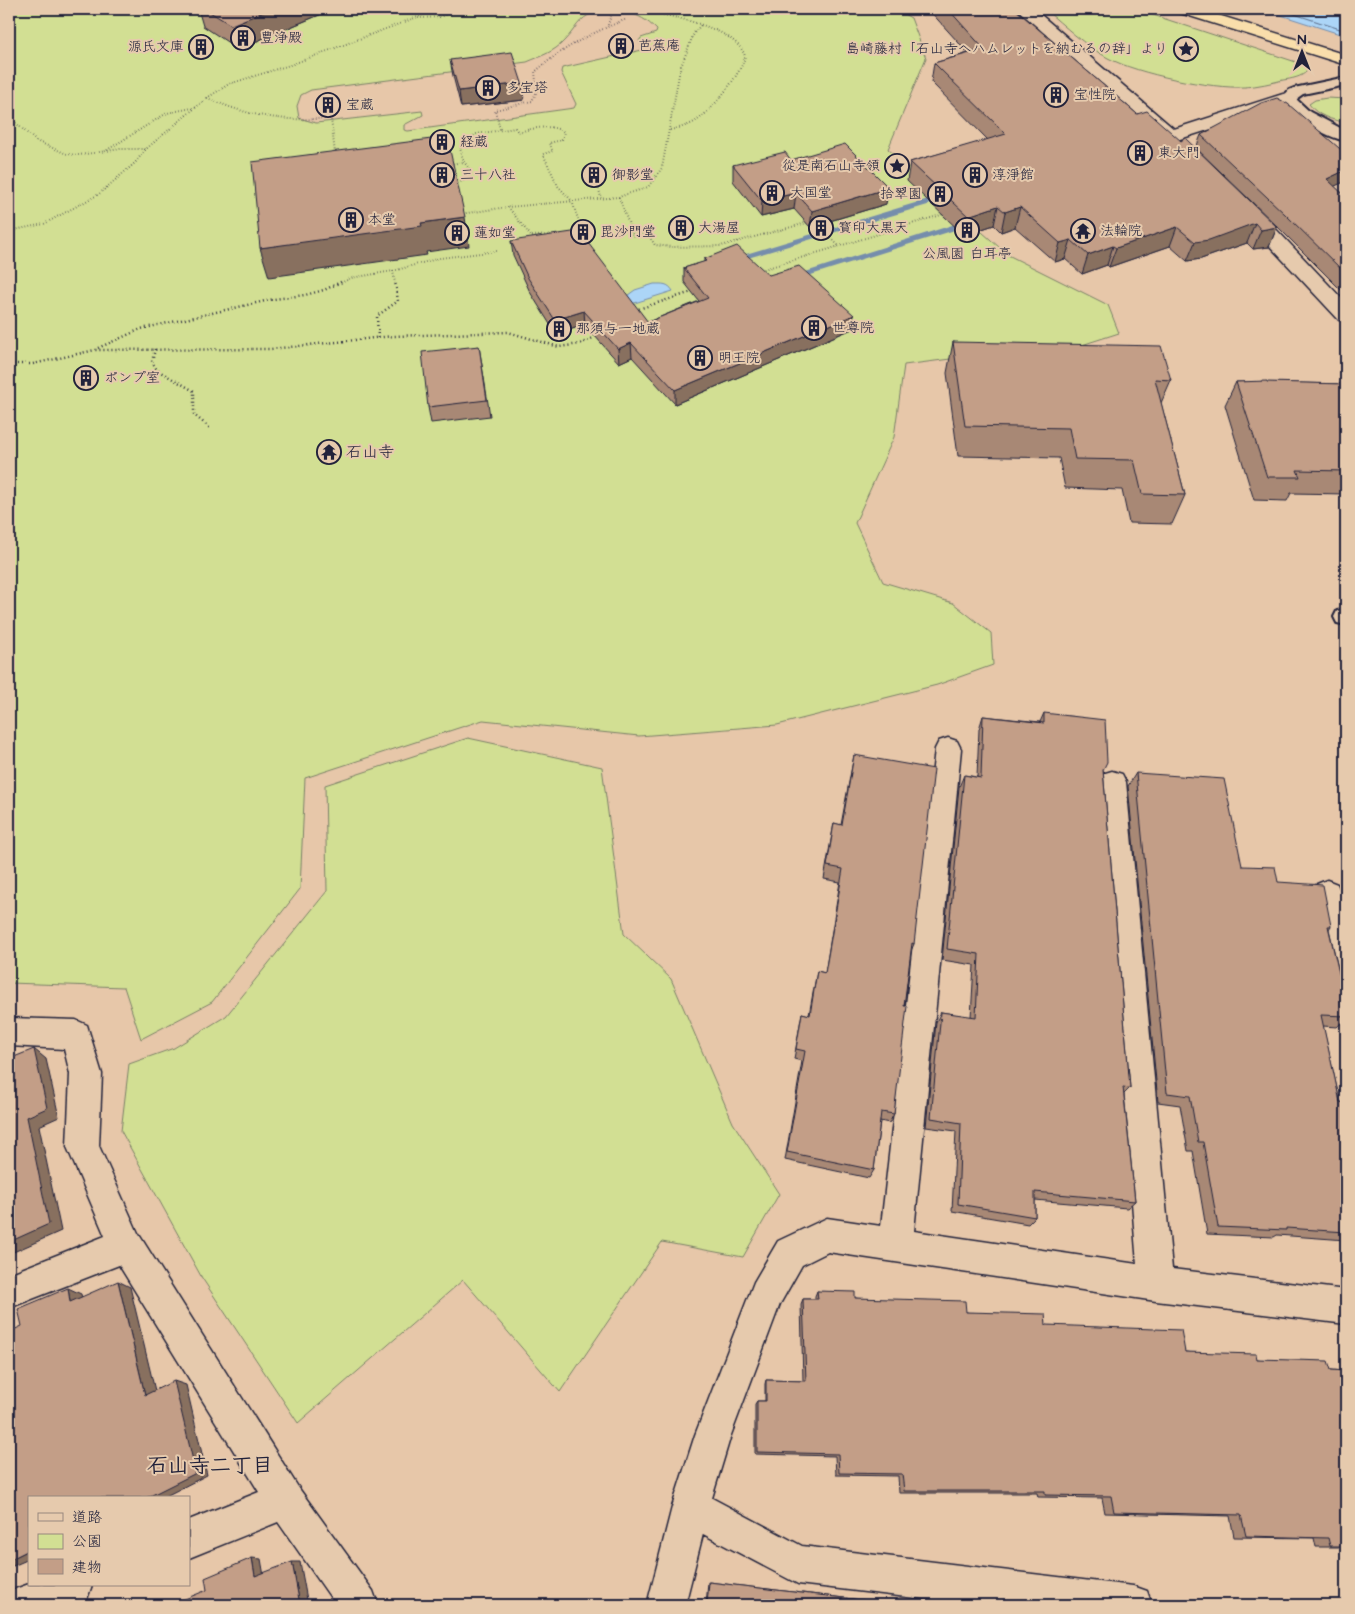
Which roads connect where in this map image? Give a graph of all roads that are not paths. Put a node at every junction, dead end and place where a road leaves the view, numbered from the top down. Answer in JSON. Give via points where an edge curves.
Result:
{"nodes":[{"id":1,"x":1025,"y":9,"type":"edge"},
{"id":2,"x":1183,"y":9,"type":"edge"},
{"id":3,"x":1346,"y":60,"type":"edge"},
{"id":4,"x":1346,"y":81,"type":"edge"},
{"id":5,"x":1289,"y":98,"type":"junction"},
{"id":6,"x":1346,"y":137,"type":"edge"},
{"id":7,"x":1231,"y":194,"type":"edge"},
{"id":8,"x":1346,"y":315,"type":"edge"},
{"id":9,"x":948,"y":749,"type":"dead end"},
{"id":10,"x":1112,"y":782,"type":"dead end"},
{"id":11,"x":1327,"y":893,"type":"edge"},
{"id":12,"x":1346,"y":984,"type":"edge"},
{"id":13,"x":9,"y":1032,"type":"edge"},
{"id":14,"x":896,"y":1244,"type":"junction"},
{"id":15,"x":126,"y":1245,"type":"junction"},
{"id":16,"x":1156,"y":1284,"type":"junction"},
{"id":17,"x":9,"y":1291,"type":"edge"},
{"id":18,"x":1346,"y":1307,"type":"edge"},
{"id":19,"x":285,"y":1500,"type":"junction"},
{"id":20,"x":692,"y":1507,"type":"junction"},
{"id":21,"x":190,"y":1538,"type":"edge"},
{"id":22,"x":71,"y":1586,"type":"edge"},
{"id":23,"x":24,"y":1605,"type":"edge"},
{"id":24,"x":359,"y":1605,"type":"edge"},
{"id":25,"x":666,"y":1605,"type":"edge"},
{"id":26,"x":1133,"y":1605,"type":"edge"}],
"edges":[{"from":1,"to":5,"type":"street","via":[[1177,142]]},
{"from":2,"to":3,"type":"highway"},
{"from":4,"to":5,"type":"lane","via":[[1299,91]]},
{"from":5,"to":6,"type":"lane","via":[[1294,108]]},
{"from":7,"to":8,"type":"street"},
{"from":9,"to":14,"type":"street"},
{"from":10,"to":16,"type":"street"},
{"from":11,"to":12,"type":"street"},
{"from":13,"to":15,"type":"street","via":[[76,1035],[86,1074],[83,1148]]},
{"from":14,"to":16,"type":"street"},
{"from":14,"to":20,"type":"street","via":[[827,1235],[790,1254],[766,1294],[713,1435]]},
{"from":15,"to":17,"type":"street"},
{"from":15,"to":19,"type":"street"},
{"from":16,"to":18,"type":"street"},
{"from":19,"to":21,"type":"street"},
{"from":19,"to":24,"type":"street"},
{"from":20,"to":25,"type":"street"},
{"from":20,"to":26,"type":"street","via":[[798,1565]]},
{"from":22,"to":23,"type":"street"}]}
